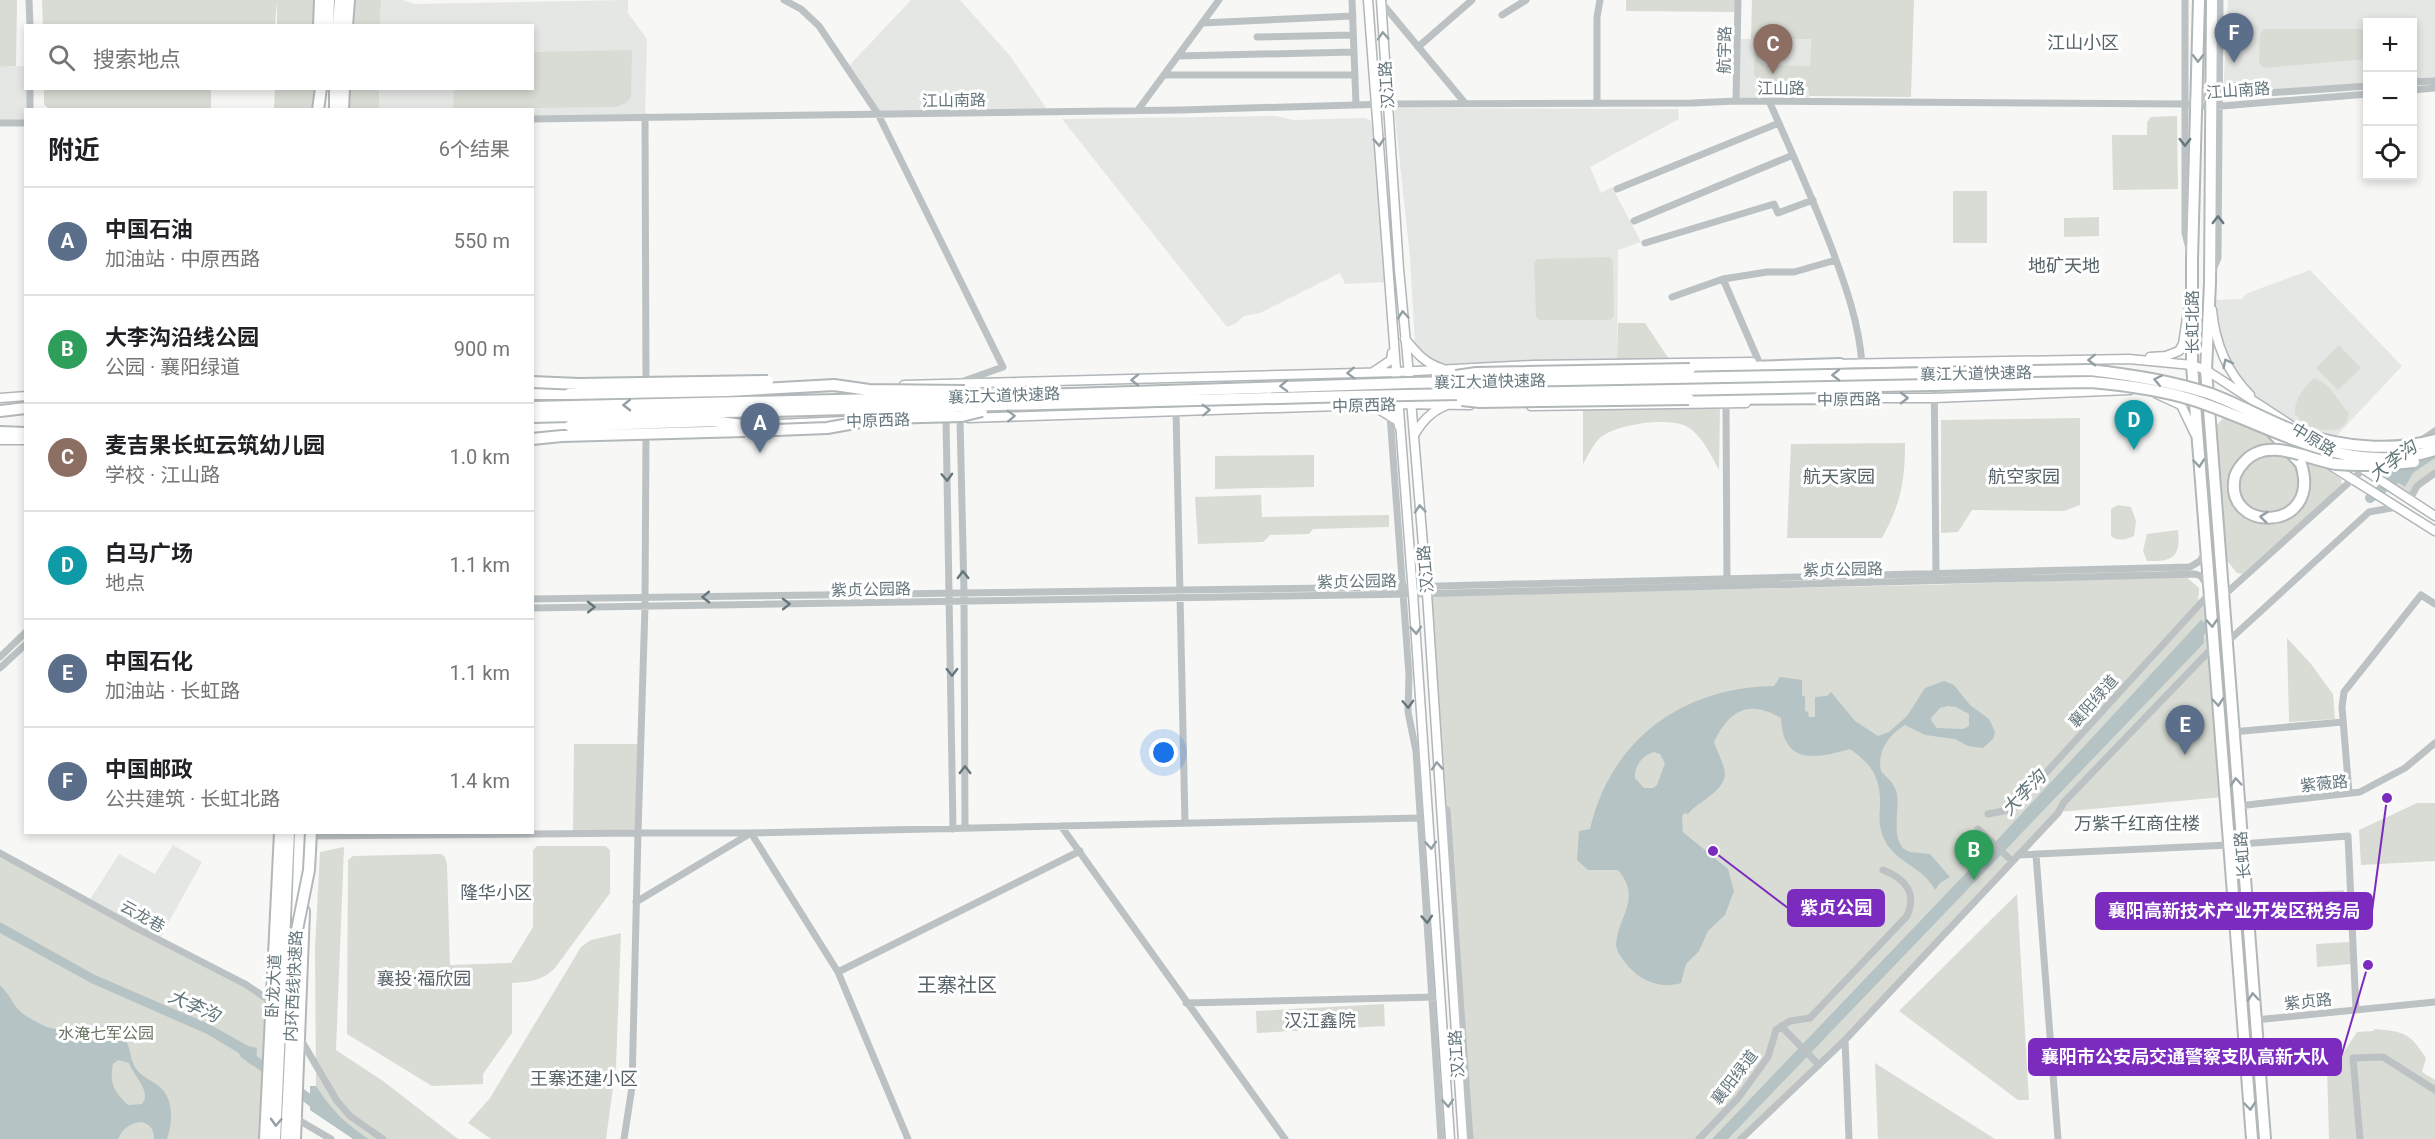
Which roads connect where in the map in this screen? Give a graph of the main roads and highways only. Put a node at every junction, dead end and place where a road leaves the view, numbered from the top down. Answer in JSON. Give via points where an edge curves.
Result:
{"nodes":[{"id":1,"x":320,"y":0,"type":"edge"},
{"id":2,"x":329,"y":0,"type":"edge"},
{"id":3,"x":340,"y":0,"type":"edge"},
{"id":4,"x":350,"y":0,"type":"edge"},
{"id":5,"x":1368,"y":0,"type":"edge"},
{"id":6,"x":2199,"y":0,"type":"edge"},
{"id":7,"x":2212,"y":0,"type":"edge"},
{"id":8,"x":1381,"y":1,"type":"edge"},
{"id":9,"x":319,"y":24,"type":"edge"},
{"id":10,"x":328,"y":24,"type":"edge"},
{"id":11,"x":338,"y":24,"type":"edge"},
{"id":12,"x":349,"y":24,"type":"edge"},
{"id":13,"x":315,"y":90,"type":"edge"},
{"id":14,"x":322,"y":90,"type":"edge"},
{"id":15,"x":323,"y":90,"type":"edge"},
{"id":16,"x":335,"y":90,"type":"edge"},
{"id":17,"x":346,"y":90,"type":"edge"},
{"id":18,"x":316,"y":108,"type":"edge"},
{"id":19,"x":317,"y":108,"type":"edge"},
{"id":20,"x":324,"y":108,"type":"edge"},
{"id":21,"x":334,"y":108,"type":"edge"},
{"id":22,"x":345,"y":108,"type":"edge"},
{"id":23,"x":2210,"y":280,"type":"junction"},
{"id":24,"x":2192,"y":287,"type":"junction"},
{"id":25,"x":1405,"y":339,"type":"junction"},
{"id":26,"x":1394,"y":341,"type":"junction"},
{"id":27,"x":2129,"y":359,"type":"junction"},
{"id":28,"x":1840,"y":364,"type":"junction"},
{"id":29,"x":2192,"y":365,"type":"junction"},
{"id":30,"x":1447,"y":369,"type":"junction"},
{"id":31,"x":2206,"y":370,"type":"junction"},
{"id":32,"x":1397,"y":372,"type":"junction"},
{"id":33,"x":1409,"y":372,"type":"junction"},
{"id":34,"x":1372,"y":373,"type":"junction"},
{"id":35,"x":534,"y":382,"type":"edge"},
{"id":36,"x":1353,"y":384,"type":"junction"},
{"id":37,"x":834,"y":385,"type":"junction"},
{"id":38,"x":534,"y":388,"type":"edge"},
{"id":39,"x":2142,"y":390,"type":"junction"},
{"id":40,"x":534,"y":394,"type":"edge"},
{"id":41,"x":24,"y":396,"type":"edge"},
{"id":42,"x":992,"y":396,"type":"junction"},
{"id":43,"x":1354,"y":396,"type":"junction"},
{"id":44,"x":2194,"y":397,"type":"junction"},
{"id":45,"x":0,"y":398,"type":"edge"},
{"id":46,"x":1844,"y":398,"type":"junction"},
{"id":47,"x":2208,"y":401,"type":"junction"},
{"id":48,"x":1398,"y":404,"type":"junction"},
{"id":49,"x":1411,"y":404,"type":"junction"},
{"id":50,"x":1448,"y":404,"type":"junction"},
{"id":51,"x":1371,"y":405,"type":"junction"},
{"id":52,"x":998,"y":406,"type":"junction"},
{"id":53,"x":534,"y":407,"type":"edge"},
{"id":54,"x":24,"y":408,"type":"edge"},
{"id":55,"x":2263,"y":408,"type":"junction"},
{"id":56,"x":0,"y":413,"type":"edge"},
{"id":57,"x":24,"y":414,"type":"edge"},
{"id":58,"x":534,"y":417,"type":"edge"},
{"id":59,"x":2256,"y":420,"type":"junction"},
{"id":60,"x":24,"y":426,"type":"edge"},
{"id":61,"x":0,"y":427,"type":"edge"},
{"id":62,"x":534,"y":427,"type":"edge"},
{"id":63,"x":776,"y":430,"type":"junction"},
{"id":64,"x":0,"y":432,"type":"edge"},
{"id":65,"x":534,"y":432,"type":"edge"},
{"id":66,"x":24,"y":433,"type":"edge"},
{"id":67,"x":2211,"y":435,"type":"junction"},
{"id":68,"x":1400,"y":436,"type":"junction"},
{"id":69,"x":1413,"y":436,"type":"junction"},
{"id":70,"x":534,"y":439,"type":"edge"},
{"id":71,"x":2197,"y":439,"type":"junction"},
{"id":72,"x":24,"y":440,"type":"edge"},
{"id":73,"x":2435,"y":440,"type":"edge"},
{"id":74,"x":0,"y":441,"type":"edge"},
{"id":75,"x":2435,"y":450,"type":"edge"},
{"id":76,"x":2435,"y":457,"type":"edge"},
{"id":77,"x":2435,"y":516,"type":"edge"},
{"id":78,"x":2433,"y":531,"type":"edge"},
{"id":79,"x":2219,"y":644,"type":"junction"},
{"id":80,"x":282,"y":834,"type":"edge"},
{"id":81,"x":282,"y":834,"type":"edge"},
{"id":82,"x":290,"y":834,"type":"edge"},
{"id":83,"x":307,"y":834,"type":"edge"},
{"id":84,"x":290,"y":940,"type":"junction"},
{"id":85,"x":265,"y":1139,"type":"edge"},
{"id":86,"x":275,"y":1139,"type":"edge"},
{"id":87,"x":286,"y":1139,"type":"edge"},
{"id":88,"x":295,"y":1139,"type":"edge"},
{"id":89,"x":1450,"y":1139,"type":"edge"},
{"id":90,"x":1463,"y":1139,"type":"edge"},
{"id":91,"x":2252,"y":1139,"type":"edge"},
{"id":92,"x":2265,"y":1139,"type":"edge"}],
"edges":[{"from":1,"to":9,"type":"highway"},
{"from":2,"to":10,"type":"highway"},
{"from":3,"to":11,"type":"highway"},
{"from":4,"to":12,"type":"highway"},
{"from":5,"to":26,"type":"main road","name":"汉江路","one_way":true},
{"from":6,"to":24,"type":"highway","name":"长虹北路","one_way":true},
{"from":23,"to":7,"type":"highway","name":"长虹北路","one_way":true,"via":[[2215,102]]},
{"from":25,"to":8,"type":"main road","name":"汉江路","one_way":true},
{"from":13,"to":18,"type":"highway"},
{"from":14,"to":19,"type":"highway"},
{"from":15,"to":20,"type":"highway"},
{"from":16,"to":21,"type":"highway"},
{"from":17,"to":22,"type":"highway"},
{"from":23,"to":31,"type":"highway","name":"长虹北路"},
{"from":55,"to":23,"type":"main road","one_way":true,"via":[[2245,390],[2221,350]]},
{"from":24,"to":27,"type":"main road","via":[[2179,351]]},
{"from":24,"to":29,"type":"highway","name":"长虹北路"},
{"from":25,"to":30,"type":"main road","via":[[1430,364]]},
{"from":25,"to":33,"type":"main road","name":"汉江路"},
{"from":26,"to":32,"type":"main road","name":"汉江路"},
{"from":26,"to":34,"type":"main road","via":[[1391,360]]},
{"from":27,"to":28,"type":"main road","name":"中原西路","one_way":true},
{"from":27,"to":29,"type":"main road","name":"中原西路"},
{"from":28,"to":30,"type":"main road","name":"中原西路","via":[[1759,362]]},
{"from":28,"to":36,"type":"highway","bridge":true,"via":[[1476,373]]},
{"from":29,"to":31,"type":"main road","name":"中原路"},
{"from":29,"to":44,"type":"highway","name":"长虹北路"},
{"from":30,"to":33,"type":"main road","name":"中原西路"},
{"from":31,"to":47,"type":"highway","name":"长虹北路"},
{"from":31,"to":55,"type":"main road","name":"中原路"},
{"from":32,"to":33,"type":"main road","name":"中原西路"},
{"from":32,"to":34,"type":"main road","name":"中原西路"},
{"from":32,"to":48,"type":"main road","name":"汉江路"},
{"from":33,"to":49,"type":"main road","name":"汉江路"},
{"from":34,"to":38,"type":"main road","name":"中原西路","one_way":true,"via":[[746,388],[711,383]]},
{"from":35,"to":37,"type":"highway","bridge":true,"via":[[788,381]]},
{"from":36,"to":42,"type":"highway","name":"襄江大道快速路","one_way":true,"bridge":true},
{"from":73,"to":36,"type":"highway","name":"襄江大道快速路","one_way":true,"bridge":true,"via":[[2390,446],[2335,443],[2298,432],[2214,395],[2155,379],[2090,370]]},
{"from":37,"to":40,"type":"highway","bridge":true,"via":[[727,392]]},
{"from":37,"to":42,"type":"highway","bridge":true,"via":[[869,390],[959,389]]},
{"from":39,"to":44,"type":"main road","name":"中原西路"},
{"from":46,"to":39,"type":"main road","name":"中原西路","one_way":true},
{"from":39,"to":71,"type":"main road","via":[[2181,405]]},
{"from":41,"to":45,"type":"main road"},
{"from":42,"to":53,"type":"highway","name":"襄江大道快速路","one_way":true,"bridge":true},
{"from":43,"to":46,"type":"highway","bridge":true,"via":[[1379,401],[1480,402]]},
{"from":43,"to":52,"type":"highway","name":"襄江大道快速路","bridge":true},
{"from":43,"to":75,"type":"highway","name":"襄江大道快速路","bridge":true,"via":[[2091,382],[2152,389],[2189,399],[2329,453],[2390,457]]},
{"from":44,"to":47,"type":"main road","name":"中原路"},
{"from":44,"to":71,"type":"highway","name":"长虹北路"},
{"from":46,"to":50,"type":"main road","name":"中原西路","via":[[1551,407]]},
{"from":47,"to":59,"type":"main road","name":"中原路"},
{"from":47,"to":67,"type":"highway","name":"长虹北路"},
{"from":48,"to":49,"type":"main road","name":"中原西路"},
{"from":48,"to":51,"type":"main road","name":"中原西路"},
{"from":48,"to":68,"type":"main road","name":"汉江路"},
{"from":49,"to":50,"type":"main road","name":"中原西路"},
{"from":49,"to":69,"type":"main road","name":"汉江路"},
{"from":50,"to":69,"type":"main road","via":[[1425,419]]},
{"from":65,"to":51,"type":"main road","name":"中原西路","one_way":true},
{"from":51,"to":68,"type":"main road","via":[[1398,421]]},
{"from":52,"to":58,"type":"highway","name":"襄江大道快速路","bridge":true},
{"from":52,"to":63,"type":"highway","bridge":true,"via":[[962,416],[883,418],[827,428]]},
{"from":54,"to":56,"type":"highway"},
{"from":55,"to":77,"type":"main road","name":"中原路"},
{"from":56,"to":57,"type":"highway"},
{"from":59,"to":67,"type":"main road","via":[[2221,414],[2214,420]]},
{"from":59,"to":76,"type":"highway","one_way":true,"bridge":true,"via":[[2279,437],[2301,464],[2304,480],[2296,506],[2288,515],[2263,518],[2252,515],[2238,501],[2235,477],[2241,464],[2257,452],[2278,450],[2334,464],[2364,465]]},
{"from":59,"to":78,"type":"main road","name":"中原路"},
{"from":60,"to":61,"type":"highway"},
{"from":62,"to":63,"type":"highway","bridge":true,"via":[[714,421]]},
{"from":63,"to":70,"type":"highway","bridge":true},
{"from":64,"to":66,"type":"highway"},
{"from":67,"to":79,"type":"highway","name":"长虹北路","via":[[2222,599]]},
{"from":68,"to":89,"type":"main road","name":"汉江路","one_way":true},
{"from":90,"to":69,"type":"main road","name":"汉江路","one_way":true,"via":[[1427,590]]},
{"from":71,"to":79,"type":"highway","name":"长虹北路","one_way":true,"via":[[2210,595]]},
{"from":72,"to":74,"type":"main road"},
{"from":79,"to":91,"type":"highway","name":"长虹路","one_way":true,"via":[[2229,845]]},
{"from":92,"to":79,"type":"highway","name":"长虹路","one_way":true,"via":[[2232,732]]},
{"from":80,"to":84,"type":"highway","via":[[281,884]]},
{"from":81,"to":85,"type":"highway","name":"卧龙大道"},
{"from":82,"to":84,"type":"highway","name":"内环西线快速路"},
{"from":83,"to":84,"type":"highway","bridge":true,"via":[[309,870]]},
{"from":83,"to":88,"type":"highway","name":"卧龙大道"},
{"from":84,"to":86,"type":"highway","name":"内环西线快速路","one_way":true},
{"from":84,"to":87,"type":"highway","name":"内环西线快速路"}]}
